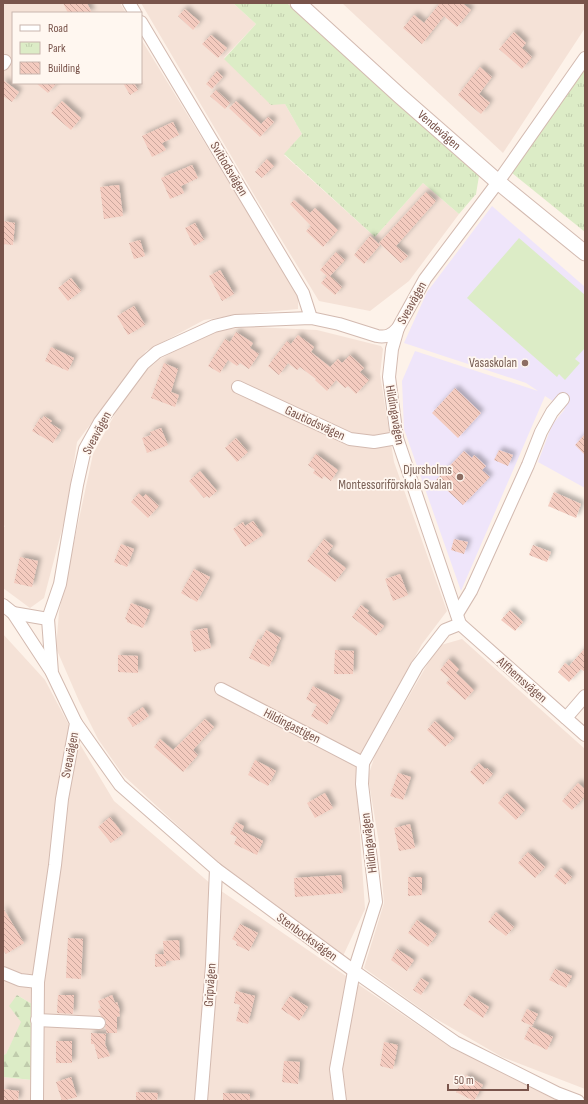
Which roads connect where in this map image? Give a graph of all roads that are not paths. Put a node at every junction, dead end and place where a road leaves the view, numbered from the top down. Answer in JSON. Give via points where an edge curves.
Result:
{"nodes":[{"id":1,"x":130,"y":3,"type":"edge"},
{"id":2,"x":298,"y":3,"type":"edge"},
{"id":3,"x":134,"y":12,"type":"edge"},
{"id":4,"x":142,"y":24,"type":"edge"},
{"id":5,"x":585,"y":58,"type":"edge"},
{"id":6,"x":498,"y":182,"type":"junction"},
{"id":7,"x":585,"y":253,"type":"edge"},
{"id":8,"x":311,"y":318,"type":"junction"},
{"id":9,"x":398,"y":328,"type":"junction"},
{"id":10,"x":238,"y":387,"type":"dead end"},
{"id":11,"x":563,"y":399,"type":"dead end"},
{"id":12,"x":397,"y":438,"type":"junction"},
{"id":13,"x":3,"y":605,"type":"edge"},
{"id":14,"x":13,"y":613,"type":"junction"},
{"id":15,"x":48,"y":619,"type":"junction"},
{"id":16,"x":459,"y":619,"type":"junction"},
{"id":17,"x":52,"y":673,"type":"junction"},
{"id":18,"x":221,"y":689,"type":"dead end"},
{"id":19,"x":585,"y":696,"type":"edge"},
{"id":20,"x":566,"y":718,"type":"junction"},
{"id":21,"x":76,"y":723,"type":"junction"},
{"id":22,"x":585,"y":735,"type":"edge"},
{"id":23,"x":363,"y":763,"type":"junction"},
{"id":24,"x":216,"y":870,"type":"junction"},
{"id":25,"x":354,"y":971,"type":"junction"},
{"id":26,"x":3,"y":973,"type":"edge"},
{"id":27,"x":38,"y":982,"type":"junction"},
{"id":28,"x":38,"y":1020,"type":"junction"},
{"id":29,"x":99,"y":1023,"type":"dead end"},
{"id":30,"x":37,"y":1101,"type":"edge"},
{"id":31,"x":201,"y":1101,"type":"edge"},
{"id":32,"x":340,"y":1101,"type":"edge"},
{"id":33,"x":578,"y":1101,"type":"edge"}],
"edges":[{"from":1,"to":3,"type":"street"},
{"from":2,"to":6,"type":"street","name":"Vendevägen"},
{"from":4,"to":8,"type":"street","name":"Svitiodsvägen","via":[[303,293]]},
{"from":5,"to":6,"type":"street","name":"Sveavägen"},
{"from":6,"to":7,"type":"street","name":"Vendevägen"},
{"from":6,"to":9,"type":"street","name":"Sveavägen","via":[[425,278]]},
{"from":8,"to":9,"type":"street","name":"Sveavägen","via":[[382,337],[392,334]]},
{"from":8,"to":15,"type":"street","name":"Sveavägen","via":[[235,321],[214,326],[157,352],[143,364],[100,422],[85,449],[60,584]]},
{"from":9,"to":12,"type":"street","name":"Hildingavägen","via":[[392,349],[389,377]]},
{"from":10,"to":12,"type":"street","name":"Gautiodsvägen","via":[[350,439],[374,442]]},
{"from":11,"to":16,"type":"street","via":[[541,432]]},
{"from":12,"to":16,"type":"street","name":"Hildingavägen"},
{"from":13,"to":14,"type":"street"},
{"from":14,"to":15,"type":"street"},
{"from":14,"to":17,"type":"street"},
{"from":15,"to":17,"type":"street","name":"Sveavägen"},
{"from":16,"to":20,"type":"street","name":"Alfhemsvägen"},
{"from":16,"to":23,"type":"street","name":"Hildingavägen","via":[[445,630],[417,666]]},
{"from":17,"to":21,"type":"street","name":"Sveavägen"},
{"from":18,"to":23,"type":"street","name":"Hildingastigen"},
{"from":19,"to":20,"type":"street"},
{"from":20,"to":22,"type":"street","name":"Alfhemsvägen"},
{"from":21,"to":24,"type":"street","name":"Stenbocksvägen","via":[[120,785]]},
{"from":21,"to":27,"type":"street","name":"Sveavägen","via":[[62,799]]},
{"from":23,"to":25,"type":"street","name":"Hildingavägen","via":[[362,784],[376,902]]},
{"from":24,"to":25,"type":"street","name":"Stenbocksvägen"},
{"from":24,"to":31,"type":"street","name":"Gripvägen","via":[[212,965]]},
{"from":25,"to":32,"type":"street","name":"Hildingavägen","via":[[336,1069]]},
{"from":25,"to":33,"type":"street","name":"Stenbocksvägen","via":[[455,1042]]},
{"from":26,"to":27,"type":"street","via":[[20,980]]},
{"from":27,"to":28,"type":"street","name":"Sveavägen"},
{"from":28,"to":29,"type":"street"},
{"from":28,"to":30,"type":"street","name":"Sveavägen"}]}
